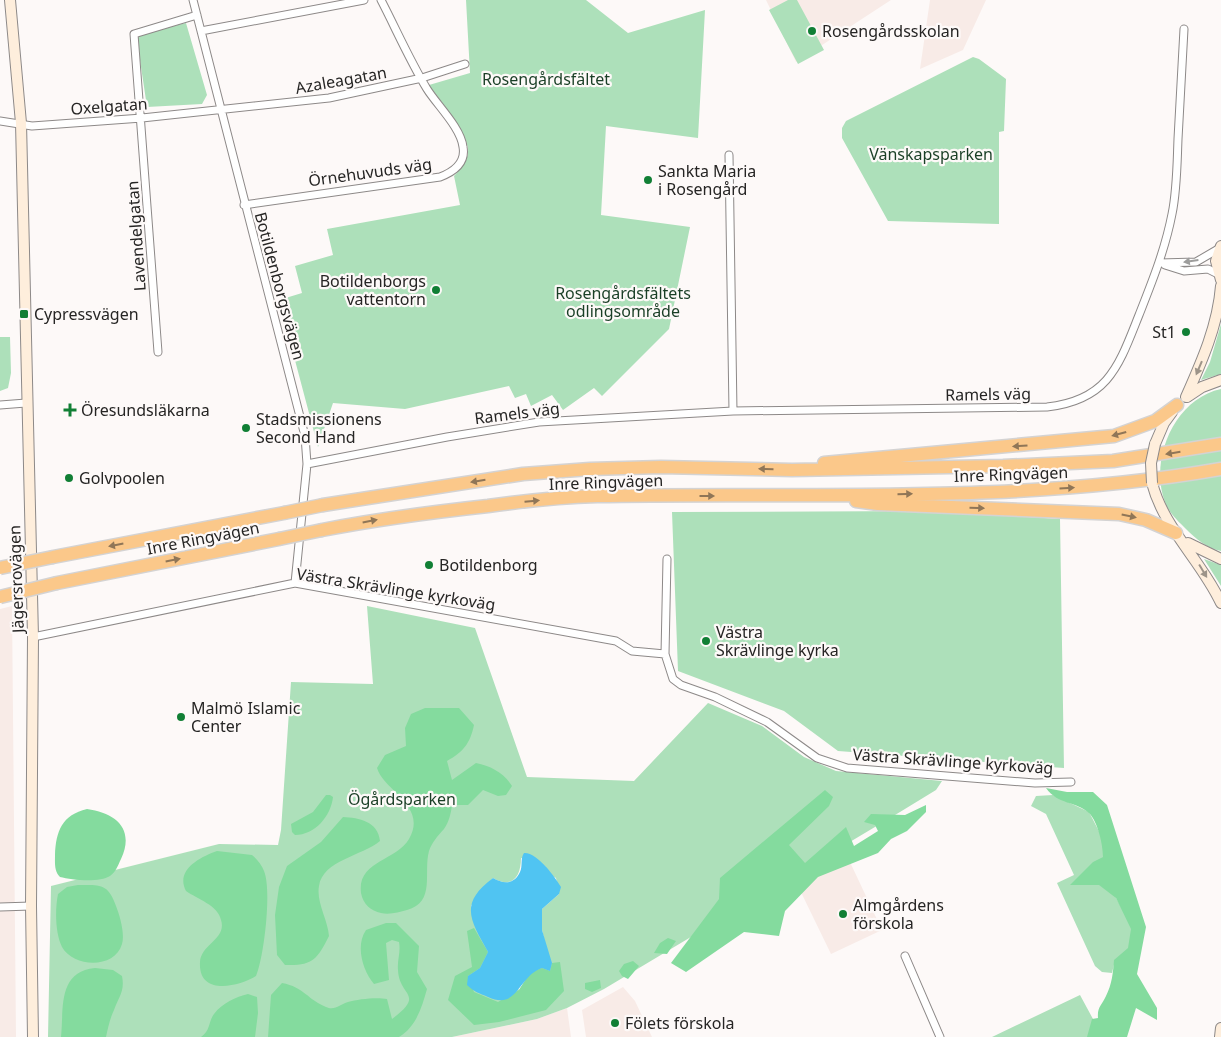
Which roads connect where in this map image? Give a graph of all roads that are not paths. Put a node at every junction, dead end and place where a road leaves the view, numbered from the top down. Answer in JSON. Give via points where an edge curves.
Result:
{"nodes":[{"id":1,"x":10,"y":0,"type":"edge"},
{"id":2,"x":193,"y":0,"type":"edge"},
{"id":3,"x":364,"y":0,"type":"edge"},
{"id":4,"x":381,"y":0,"type":"edge"},
{"id":5,"x":197,"y":15,"type":"junction"},
{"id":6,"x":1184,"y":29,"type":"dead end"},
{"id":7,"x":200,"y":32,"type":"junction"},
{"id":8,"x":465,"y":64,"type":"dead end"},
{"id":9,"x":422,"y":78,"type":"junction"},
{"id":10,"x":220,"y":110,"type":"junction"},
{"id":11,"x":142,"y":118,"type":"junction"},
{"id":12,"x":0,"y":121,"type":"edge"},
{"id":13,"x":21,"y":123,"type":"junction"},
{"id":14,"x":729,"y":155,"type":"dead end"},
{"id":15,"x":244,"y":205,"type":"junction"},
{"id":16,"x":1220,"y":247,"type":"edge"},
{"id":17,"x":1160,"y":263,"type":"junction"},
{"id":18,"x":1220,"y":277,"type":"edge"},
{"id":19,"x":1221,"y":286,"type":"edge"},
{"id":20,"x":158,"y":352,"type":"dead end"},
{"id":21,"x":1221,"y":380,"type":"edge"},
{"id":22,"x":1182,"y":401,"type":"junction"},
{"id":23,"x":26,"y":403,"type":"junction"},
{"id":24,"x":0,"y":405,"type":"edge"},
{"id":25,"x":734,"y":411,"type":"junction"},
{"id":26,"x":1221,"y":444,"type":"edge"},
{"id":27,"x":307,"y":464,"type":"junction"},
{"id":28,"x":1221,"y":469,"type":"edge"},
{"id":29,"x":792,"y":470,"type":"junction"},
{"id":30,"x":824,"y":495,"type":"junction"},
{"id":31,"x":1179,"y":537,"type":"junction"},
{"id":32,"x":1221,"y":558,"type":"edge"},
{"id":33,"x":667,"y":559,"type":"dead end"},
{"id":34,"x":0,"y":568,"type":"edge"},
{"id":35,"x":295,"y":583,"type":"junction"},
{"id":36,"x":0,"y":597,"type":"edge"},
{"id":37,"x":1221,"y":603,"type":"edge"},
{"id":38,"x":33,"y":637,"type":"junction"},
{"id":39,"x":665,"y":654,"type":"junction"},
{"id":40,"x":1071,"y":782,"type":"dead end"},
{"id":41,"x":31,"y":906,"type":"junction"},
{"id":42,"x":0,"y":907,"type":"edge"},
{"id":43,"x":905,"y":956,"type":"dead end"},
{"id":44,"x":1221,"y":1028,"type":"edge"},
{"id":45,"x":33,"y":1037,"type":"edge"},
{"id":46,"x":940,"y":1037,"type":"edge"},
{"id":47,"x":1220,"y":1037,"type":"edge"}],
"edges":[{"from":1,"to":13,"type":"street","name":"Jägersrovägen"},
{"from":2,"to":5,"type":"street","name":"Botildenborgsvägen"},
{"from":3,"to":7,"type":"street"},
{"from":4,"to":9,"type":"street","name":"Örnehuvuds väg"},
{"from":5,"to":7,"type":"street","name":"Botildenborgsvägen"},
{"from":5,"to":11,"type":"street","name":"Lavendelgatan","via":[[134,34]]},
{"from":6,"to":17,"type":"street","name":"Ramels väg","via":[[1175,196]]},
{"from":7,"to":10,"type":"street","name":"Botildenborgsvägen"},
{"from":8,"to":9,"type":"street","name":"Azaleagatan"},
{"from":9,"to":10,"type":"street","name":"Azaleagatan","via":[[328,98]]},
{"from":9,"to":15,"type":"street","name":"Örnehuvuds väg","via":[[463,146],[459,165],[449,174]]},
{"from":10,"to":11,"type":"street","name":"Oxelgatan"},
{"from":10,"to":15,"type":"street","name":"Botildenborgsvägen"},
{"from":11,"to":13,"type":"street","name":"Oxelgatan","via":[[32,126]]},
{"from":11,"to":20,"type":"street","name":"Lavendelgatan"},
{"from":12,"to":13,"type":"street","name":"Oxelgatan"},
{"from":13,"to":23,"type":"street","name":"Jägersrovägen"},
{"from":14,"to":25,"type":"street"},
{"from":15,"to":27,"type":"street","name":"Botildenborgsvägen","via":[[290,374],[305,436]]},
{"from":16,"to":17,"type":"street","one_way":true,"via":[[1196,262]]},
{"from":16,"to":18,"type":"street","via":[[1216,261]]},
{"from":17,"to":18,"type":"street","via":[[1184,271],[1203,269]]},
{"from":17,"to":25,"type":"street","name":"Ramels väg","via":[[1114,372],[1092,394],[1066,405]]},
{"from":19,"to":22,"type":"street","one_way":true,"via":[[1215,322]]},
{"from":21,"to":22,"type":"street","via":[[1202,387]]},
{"from":22,"to":29,"type":"highway","one_way":true,"via":[[1155,421],[1114,436],[837,460]]},
{"from":22,"to":31,"type":"street","bridge":true,"via":[[1164,423],[1151,463],[1158,504]]},
{"from":23,"to":24,"type":"street"},
{"from":23,"to":38,"type":"street","name":"Jägersrovägen"},
{"from":25,"to":27,"type":"street","name":"Ramels väg","via":[[539,422]]},
{"from":26,"to":29,"type":"highway","name":"Inre Ringvägen","one_way":true,"via":[[1113,460],[1003,466]]},
{"from":27,"to":35,"type":"street","name":"Botildenborgsvägen"},
{"from":30,"to":28,"type":"highway","name":"Inre Ringvägen","one_way":true,"via":[[1111,485]]},
{"from":29,"to":34,"type":"highway","name":"Inre Ringvägen","one_way":true,"bridge":true,"via":[[661,467],[523,474],[323,505]]},
{"from":30,"to":31,"type":"highway","one_way":true,"via":[[878,504],[1119,514],[1146,520]]},
{"from":36,"to":30,"type":"highway","name":"Inre Ringvägen","one_way":true,"bridge":true,"via":[[390,517],[595,496]]},
{"from":31,"to":32,"type":"street","via":[[1200,551]]},
{"from":31,"to":37,"type":"street","one_way":true,"via":[[1202,568]]},
{"from":33,"to":39,"type":"street","name":"Västra Skrävlinge kyrkoväg"},
{"from":35,"to":38,"type":"street","name":"Västra Skrävlinge kyrkoväg"},
{"from":35,"to":39,"type":"street","name":"Västra Skrävlinge kyrkoväg","via":[[616,640],[632,650]]},
{"from":38,"to":41,"type":"street","name":"Jägersrovägen"},
{"from":39,"to":40,"type":"street","name":"Västra Skrävlinge kyrkoväg","via":[[673,679],[681,685],[767,722],[817,758],[839,765],[949,777]]},
{"from":41,"to":42,"type":"street"},
{"from":41,"to":45,"type":"street","name":"Jägersrovägen"},
{"from":43,"to":46,"type":"street"},
{"from":44,"to":47,"type":"street"}]}
